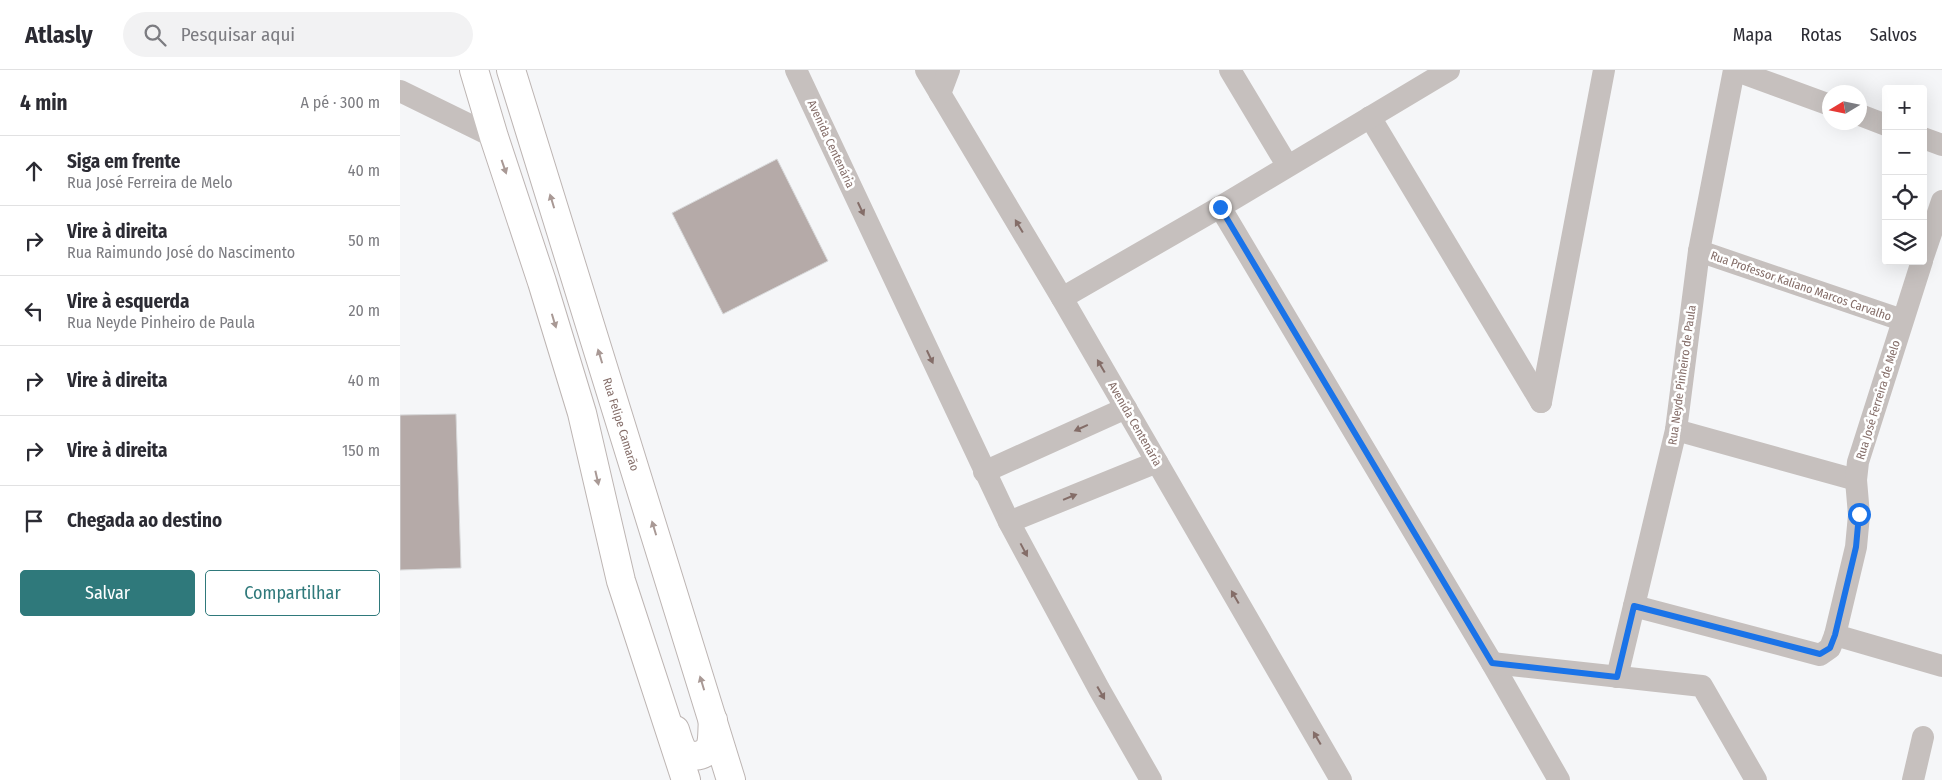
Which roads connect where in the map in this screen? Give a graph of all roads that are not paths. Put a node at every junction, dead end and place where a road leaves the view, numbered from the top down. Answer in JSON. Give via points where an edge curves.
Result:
{"nodes":[{"id":1,"x":474,"y":70,"type":"edge"},
{"id":2,"x":511,"y":70,"type":"edge"},
{"id":3,"x":796,"y":70,"type":"edge"},
{"id":4,"x":926,"y":70,"type":"edge"},
{"id":5,"x":949,"y":70,"type":"edge"},
{"id":6,"x":1230,"y":70,"type":"edge"},
{"id":7,"x":1449,"y":70,"type":"edge"},
{"id":8,"x":1604,"y":70,"type":"edge"},
{"id":9,"x":1734,"y":70,"type":"edge"},
{"id":10,"x":400,"y":91,"type":"edge"},
{"id":11,"x":940,"y":94,"type":"junction"},
{"id":12,"x":1822,"y":102,"type":"edge"},
{"id":13,"x":1370,"y":117,"type":"junction"},
{"id":14,"x":1867,"y":118,"type":"edge"},
{"id":15,"x":1882,"y":124,"type":"edge"},
{"id":16,"x":494,"y":138,"type":"junction"},
{"id":17,"x":1927,"y":139,"type":"edge"},
{"id":18,"x":1942,"y":145,"type":"edge"},
{"id":19,"x":1287,"y":165,"type":"junction"},
{"id":20,"x":1942,"y":201,"type":"edge"},
{"id":21,"x":1220,"y":207,"type":"junction"},
{"id":22,"x":1927,"y":245,"type":"edge"},
{"id":23,"x":1699,"y":251,"type":"junction"},
{"id":24,"x":1921,"y":265,"type":"edge"},
{"id":25,"x":1062,"y":298,"type":"junction"},
{"id":26,"x":1902,"y":320,"type":"junction"},
{"id":27,"x":1126,"y":408,"type":"junction"},
{"id":28,"x":1676,"y":430,"type":"junction"},
{"id":29,"x":1157,"y":462,"type":"junction"},
{"id":30,"x":984,"y":472,"type":"junction"},
{"id":31,"x":1856,"y":480,"type":"junction"},
{"id":32,"x":1009,"y":522,"type":"junction"},
{"id":33,"x":621,"y":581,"type":"junction"},
{"id":34,"x":1634,"y":606,"type":"junction"},
{"id":35,"x":1835,"y":635,"type":"junction"},
{"id":36,"x":1492,"y":663,"type":"junction"},
{"id":37,"x":1942,"y":666,"type":"edge"},
{"id":38,"x":1617,"y":677,"type":"junction"},
{"id":39,"x":713,"y":719,"type":"junction"},
{"id":40,"x":1923,"y":737,"type":"dead end"},
{"id":41,"x":686,"y":780,"type":"edge"},
{"id":42,"x":732,"y":780,"type":"edge"},
{"id":43,"x":1151,"y":780,"type":"edge"},
{"id":44,"x":1341,"y":780,"type":"edge"},
{"id":45,"x":1559,"y":780,"type":"edge"},
{"id":46,"x":1756,"y":780,"type":"edge"},
{"id":47,"x":1913,"y":780,"type":"edge"}],
"edges":[{"from":1,"to":16,"type":"main road"},
{"from":39,"to":2,"type":"main road","name":"Rua Felipe Camarão","one_way":true},
{"from":3,"to":30,"type":"street","name":"Avenida Centenária","one_way":true},
{"from":4,"to":11,"type":"street","name":"Avenida Centenária"},
{"from":5,"to":11,"type":"street"},
{"from":6,"to":19,"type":"street"},
{"from":7,"to":13,"type":"street"},
{"from":8,"to":13,"type":"street","via":[[1540,402]]},
{"from":9,"to":12,"type":"street"},
{"from":9,"to":23,"type":"street","name":"Rua Neyde Pinheiro de Paula"},
{"from":10,"to":16,"type":"street"},
{"from":25,"to":11,"type":"street","name":"Avenida Centenária","one_way":true},
{"from":13,"to":19,"type":"street"},
{"from":14,"to":15,"type":"street"},
{"from":16,"to":33,"type":"main road","one_way":true,"via":[[582,413]]},
{"from":17,"to":18,"type":"street"},
{"from":19,"to":21,"type":"street"},
{"from":20,"to":22,"type":"street"},
{"from":21,"to":25,"type":"street"},
{"from":21,"to":36,"type":"street"},
{"from":23,"to":26,"type":"street","name":"Rua Professor Kaliano Marcos Carvalho"},
{"from":23,"to":28,"type":"street","name":"Rua Neyde Pinheiro de Paula"},
{"from":24,"to":26,"type":"street","name":"Rua José Ferreira de Melo"},
{"from":27,"to":25,"type":"street","name":"Avenida Centenária","one_way":true},
{"from":26,"to":31,"type":"street","name":"Rua José Ferreira de Melo","via":[[1858,462]]},
{"from":27,"to":29,"type":"street","name":"Avenida Centenária"},
{"from":27,"to":30,"type":"street","one_way":true},
{"from":28,"to":31,"type":"street"},
{"from":28,"to":34,"type":"street","name":"Rua Neyde Pinheiro de Paula"},
{"from":32,"to":29,"type":"street","one_way":true},
{"from":44,"to":29,"type":"street","name":"Avenida Centenária","one_way":true},
{"from":30,"to":32,"type":"street","name":"Avenida Centenária"},
{"from":31,"to":35,"type":"street","name":"Rua José Ferreira de Melo","via":[[1859,514],[1856,547]]},
{"from":32,"to":43,"type":"street","name":"Avenida Centenária","one_way":true},
{"from":33,"to":39,"type":"main road","via":[[638,614],[686,754],[699,756],[709,749]]},
{"from":33,"to":41,"type":"main road"},
{"from":34,"to":35,"type":"street","name":"Rua José Ferreira de Melo","via":[[1820,654],[1830,648]]},
{"from":34,"to":38,"type":"street","name":"Rua Neyde Pinheiro de Paula"},
{"from":35,"to":37,"type":"street"},
{"from":36,"to":38,"type":"street"},
{"from":36,"to":45,"type":"street"},
{"from":38,"to":46,"type":"street","via":[[1702,686]]},
{"from":39,"to":42,"type":"main road","name":"Rua Felipe Camarão"},
{"from":40,"to":47,"type":"street"}]}
